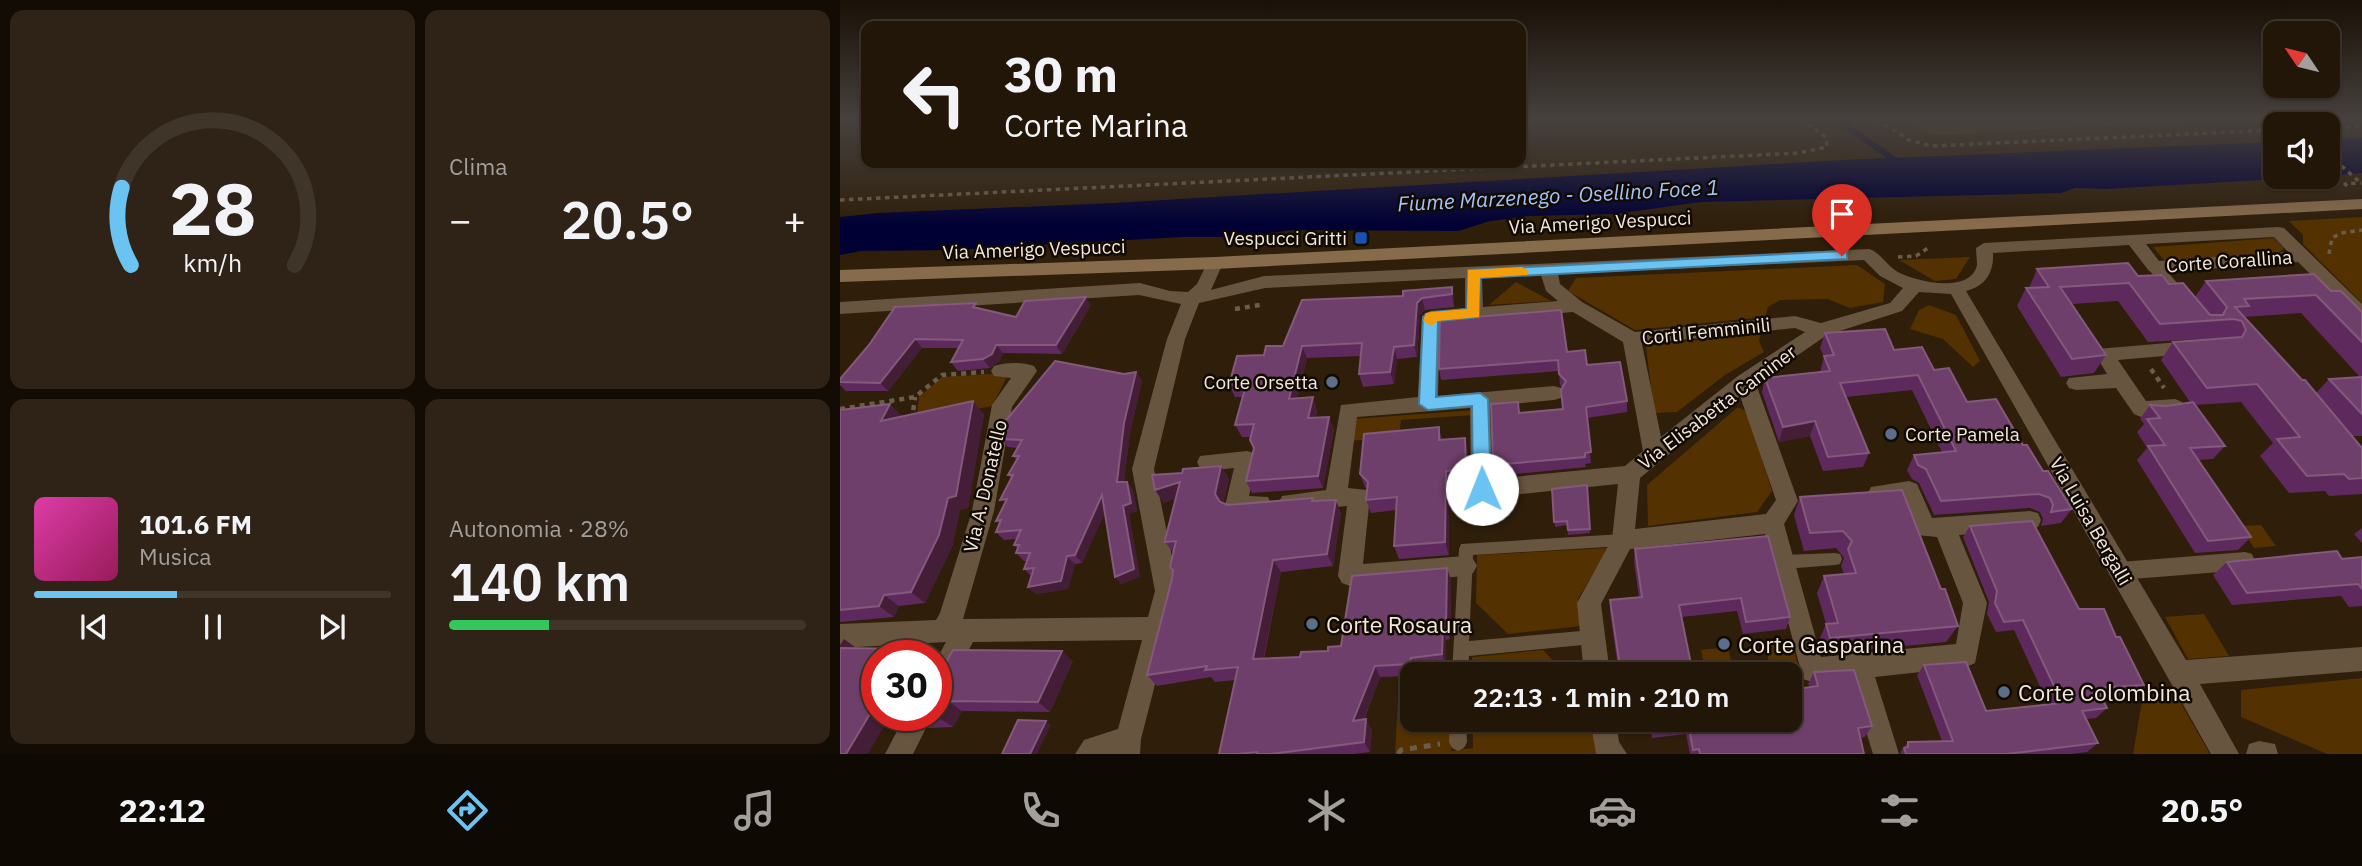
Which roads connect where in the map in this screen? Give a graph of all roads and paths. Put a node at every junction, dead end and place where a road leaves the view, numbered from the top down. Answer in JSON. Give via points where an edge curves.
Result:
{"nodes":[{"id":1,"x":1774,"y":154,"type":"edge"},
{"id":2,"x":2340,"y":165,"type":"edge"},
{"id":3,"x":1526,"y":166,"type":"edge"},
{"id":4,"x":1492,"y":168,"type":"edge"},
{"id":5,"x":2362,"y":184,"type":"edge"},
{"id":6,"x":840,"y":200,"type":"edge"},
{"id":7,"x":2362,"y":204,"type":"edge"},
{"id":8,"x":2027,"y":221,"type":"junction"},
{"id":9,"x":2362,"y":230,"type":"edge"},
{"id":10,"x":2133,"y":240,"type":"junction"},
{"id":11,"x":2047,"y":244,"type":"junction"},
{"id":12,"x":1942,"y":246,"type":"dead end"},
{"id":13,"x":1871,"y":256,"type":"junction"},
{"id":14,"x":2302,"y":256,"type":"junction"},
{"id":15,"x":1214,"y":263,"type":"junction"},
{"id":16,"x":2334,"y":265,"type":"dead end"},
{"id":17,"x":2155,"y":267,"type":"junction"},
{"id":18,"x":1549,"y":270,"type":"junction"},
{"id":19,"x":1473,"y":273,"type":"junction"},
{"id":20,"x":840,"y":278,"type":"edge"},
{"id":21,"x":1914,"y":286,"type":"junction"},
{"id":22,"x":1956,"y":288,"type":"junction"},
{"id":23,"x":1192,"y":298,"type":"junction"},
{"id":24,"x":1576,"y":306,"type":"junction"},
{"id":25,"x":841,"y":310,"type":"edge"},
{"id":26,"x":1474,"y":313,"type":"junction"},
{"id":27,"x":2362,"y":315,"type":"edge"},
{"id":28,"x":2195,"y":316,"type":"edge"},
{"id":29,"x":1821,"y":330,"type":"junction"},
{"id":30,"x":1632,"y":339,"type":"junction"},
{"id":31,"x":2207,"y":347,"type":"edge"},
{"id":32,"x":2140,"y":352,"type":"junction"},
{"id":33,"x":1001,"y":371,"type":"joint"},
{"id":34,"x":2121,"y":380,"type":"junction"},
{"id":35,"x":1745,"y":381,"type":"junction"},
{"id":36,"x":2076,"y":383,"type":"edge"},
{"id":37,"x":1554,"y":393,"type":"dead end"},
{"id":38,"x":915,"y":397,"type":"junction"},
{"id":39,"x":1480,"y":399,"type":"junction"},
{"id":40,"x":1428,"y":404,"type":"junction"},
{"id":41,"x":2176,"y":407,"type":"joint"},
{"id":42,"x":840,"y":409,"type":"edge"},
{"id":43,"x":917,"y":424,"type":"edge"},
{"id":44,"x":1654,"y":452,"type":"junction"},
{"id":45,"x":1207,"y":462,"type":"dead end"},
{"id":46,"x":1630,"y":474,"type":"junction"},
{"id":47,"x":1855,"y":495,"type":"edge"},
{"id":48,"x":1336,"y":498,"type":"junction"},
{"id":49,"x":1814,"y":499,"type":"edge"},
{"id":50,"x":1787,"y":501,"type":"junction"},
{"id":51,"x":2031,"y":520,"type":"edge"},
{"id":52,"x":1773,"y":523,"type":"junction"},
{"id":53,"x":1935,"y":527,"type":"junction"},
{"id":54,"x":1623,"y":540,"type":"junction"},
{"id":55,"x":1835,"y":559,"type":"dead end"},
{"id":56,"x":2245,"y":561,"type":"edge"},
{"id":57,"x":1784,"y":562,"type":"junction"},
{"id":58,"x":1465,"y":566,"type":"junction"},
{"id":59,"x":2120,"y":571,"type":"junction"},
{"id":60,"x":1159,"y":628,"type":"junction"},
{"id":61,"x":955,"y":630,"type":"junction"},
{"id":62,"x":840,"y":636,"type":"edge"},
{"id":63,"x":1593,"y":637,"type":"junction"},
{"id":64,"x":952,"y":640,"type":"edge"},
{"id":65,"x":1461,"y":649,"type":"junction"},
{"id":66,"x":2362,"y":659,"type":"edge"},
{"id":67,"x":1460,"y":662,"type":"edge"},
{"id":68,"x":1596,"y":662,"type":"edge"},
{"id":69,"x":1859,"y":666,"type":"junction"},
{"id":70,"x":2179,"y":673,"type":"junction"},
{"id":71,"x":911,"y":731,"type":"edge"},
{"id":72,"x":1458,"y":732,"type":"edge"},
{"id":73,"x":1605,"y":732,"type":"edge"},
{"id":74,"x":1458,"y":742,"type":"dead end"},
{"id":75,"x":1128,"y":747,"type":"edge"},
{"id":76,"x":1609,"y":752,"type":"edge"},
{"id":77,"x":898,"y":754,"type":"edge"},
{"id":78,"x":1088,"y":754,"type":"edge"},
{"id":79,"x":1886,"y":754,"type":"edge"},
{"id":80,"x":2226,"y":754,"type":"edge"},
{"id":81,"x":2259,"y":754,"type":"edge"},
{"id":82,"x":2265,"y":754,"type":"edge"}],
"edges":[{"from":1,"to":3,"type":"path"},
{"from":2,"to":5,"type":"path"},
{"from":4,"to":6,"type":"path"},
{"from":7,"to":8,"type":"main road","name":"Via Amerigo Vespucci"},
{"from":8,"to":11,"type":"street"},
{"from":8,"to":15,"type":"main road","name":"Via Amerigo Vespucci"},
{"from":9,"to":16,"type":"path","via":[[2332,238],[2329,255]]},
{"from":10,"to":11,"type":"street"},
{"from":10,"to":14,"type":"street","name":"Corte Corallina","via":[[2278,232]]},
{"from":10,"to":17,"type":"street","name":"Corte Corallina"},
{"from":11,"to":22,"type":"street","via":[[1984,248],[1987,261],[1983,273],[1973,283]]},
{"from":12,"to":13,"type":"path","via":[[1929,246],[1916,256]]},
{"from":13,"to":18,"type":"street"},
{"from":13,"to":21,"type":"street","via":[[1879,267]]},
{"from":14,"to":17,"type":"street","name":"Corte Corallina"},
{"from":14,"to":27,"type":"street","name":"Corte Corallina"},
{"from":15,"to":20,"type":"main road","name":"Via Amerigo Vespucci"},
{"from":15,"to":23,"type":"street"},
{"from":17,"to":28,"type":"street","name":"Corte Corallina"},
{"from":18,"to":19,"type":"street"},
{"from":18,"to":24,"type":"street","name":"Corti Femminili","via":[[1552,287]]},
{"from":19,"to":23,"type":"street","via":[[1265,282]]},
{"from":19,"to":26,"type":"street"},
{"from":21,"to":22,"type":"street"},
{"from":21,"to":29,"type":"street","name":"Via Elisabetta Caminer","via":[[1896,307]]},
{"from":22,"to":59,"type":"street","name":"Via Luisa Bergalli"},
{"from":23,"to":25,"type":"street","via":[[1158,298],[1140,289]]},
{"from":23,"to":60,"type":"street","via":[[1176,339],[1143,468],[1167,591]]},
{"from":24,"to":26,"type":"street"},
{"from":24,"to":30,"type":"street","name":"Corti Femminili"},
{"from":26,"to":40,"type":"street","via":[[1431,317]]},
{"from":29,"to":30,"type":"street","name":"Corti Femminili","via":[[1794,322]]},
{"from":29,"to":35,"type":"street","name":"Via Elisabetta Caminer"},
{"from":30,"to":44,"type":"street","name":"Corti Femminili"},
{"from":31,"to":32,"type":"street"},
{"from":32,"to":34,"type":"street","via":[[2102,351]]},
{"from":32,"to":41,"type":"path"},
{"from":33,"to":38,"type":"path","via":[[942,375]]},
{"from":33,"to":61,"type":"street","name":"Via A. Donatello","via":[[1027,371],[1002,405],[983,511],[951,618]]},
{"from":34,"to":36,"type":"street"},
{"from":34,"to":41,"type":"street","via":[[2141,409]]},
{"from":35,"to":44,"type":"street","name":"Via Elisabetta Caminer"},
{"from":35,"to":50,"type":"street"},
{"from":37,"to":39,"type":"street"},
{"from":38,"to":42,"type":"path"},
{"from":38,"to":43,"type":"path","via":[[912,421]]},
{"from":39,"to":40,"type":"street"},
{"from":39,"to":46,"type":"street","via":[[1482,489]]},
{"from":40,"to":48,"type":"street","via":[[1348,410]]},
{"from":44,"to":46,"type":"street","name":"Via Elisabetta Caminer"},
{"from":45,"to":48,"type":"street","via":[[1247,459],[1236,506]]},
{"from":46,"to":54,"type":"street","name":"Via Elisabetta Caminer"},
{"from":47,"to":53,"type":"street","via":[[1909,491]]},
{"from":48,"to":58,"type":"street","via":[[1359,496],[1350,576]]},
{"from":49,"to":50,"type":"street"},
{"from":50,"to":52,"type":"street"},
{"from":51,"to":53,"type":"street"},
{"from":52,"to":54,"type":"street"},
{"from":52,"to":57,"type":"street"},
{"from":53,"to":69,"type":"street","via":[[1975,603],[1966,655]]},
{"from":54,"to":58,"type":"lane","via":[[1465,548]]},
{"from":54,"to":63,"type":"street","name":"Via Elisabetta Caminer","via":[[1589,603]]},
{"from":55,"to":57,"type":"lane"},
{"from":56,"to":59,"type":"street"},
{"from":57,"to":69,"type":"street","via":[[1812,670]]},
{"from":58,"to":65,"type":"lane"},
{"from":59,"to":70,"type":"street","name":"Via Luisa Bergalli"},
{"from":60,"to":61,"type":"street"},
{"from":60,"to":75,"type":"street"},
{"from":61,"to":62,"type":"street"},
{"from":61,"to":64,"type":"street","name":"Via A. Donatello"},
{"from":63,"to":65,"type":"lane"},
{"from":63,"to":68,"type":"street","name":"Via Elisabetta Caminer"},
{"from":65,"to":67,"type":"lane"},
{"from":66,"to":70,"type":"street"},
{"from":69,"to":79,"type":"street"},
{"from":70,"to":80,"type":"street","name":"Via Luisa Bergalli"},
{"from":71,"to":77,"type":"street"},
{"from":72,"to":74,"type":"lane"},
{"from":73,"to":76,"type":"street"},
{"from":75,"to":78,"type":"street","via":[[1093,749]]},
{"from":81,"to":82,"type":"street"}]}
